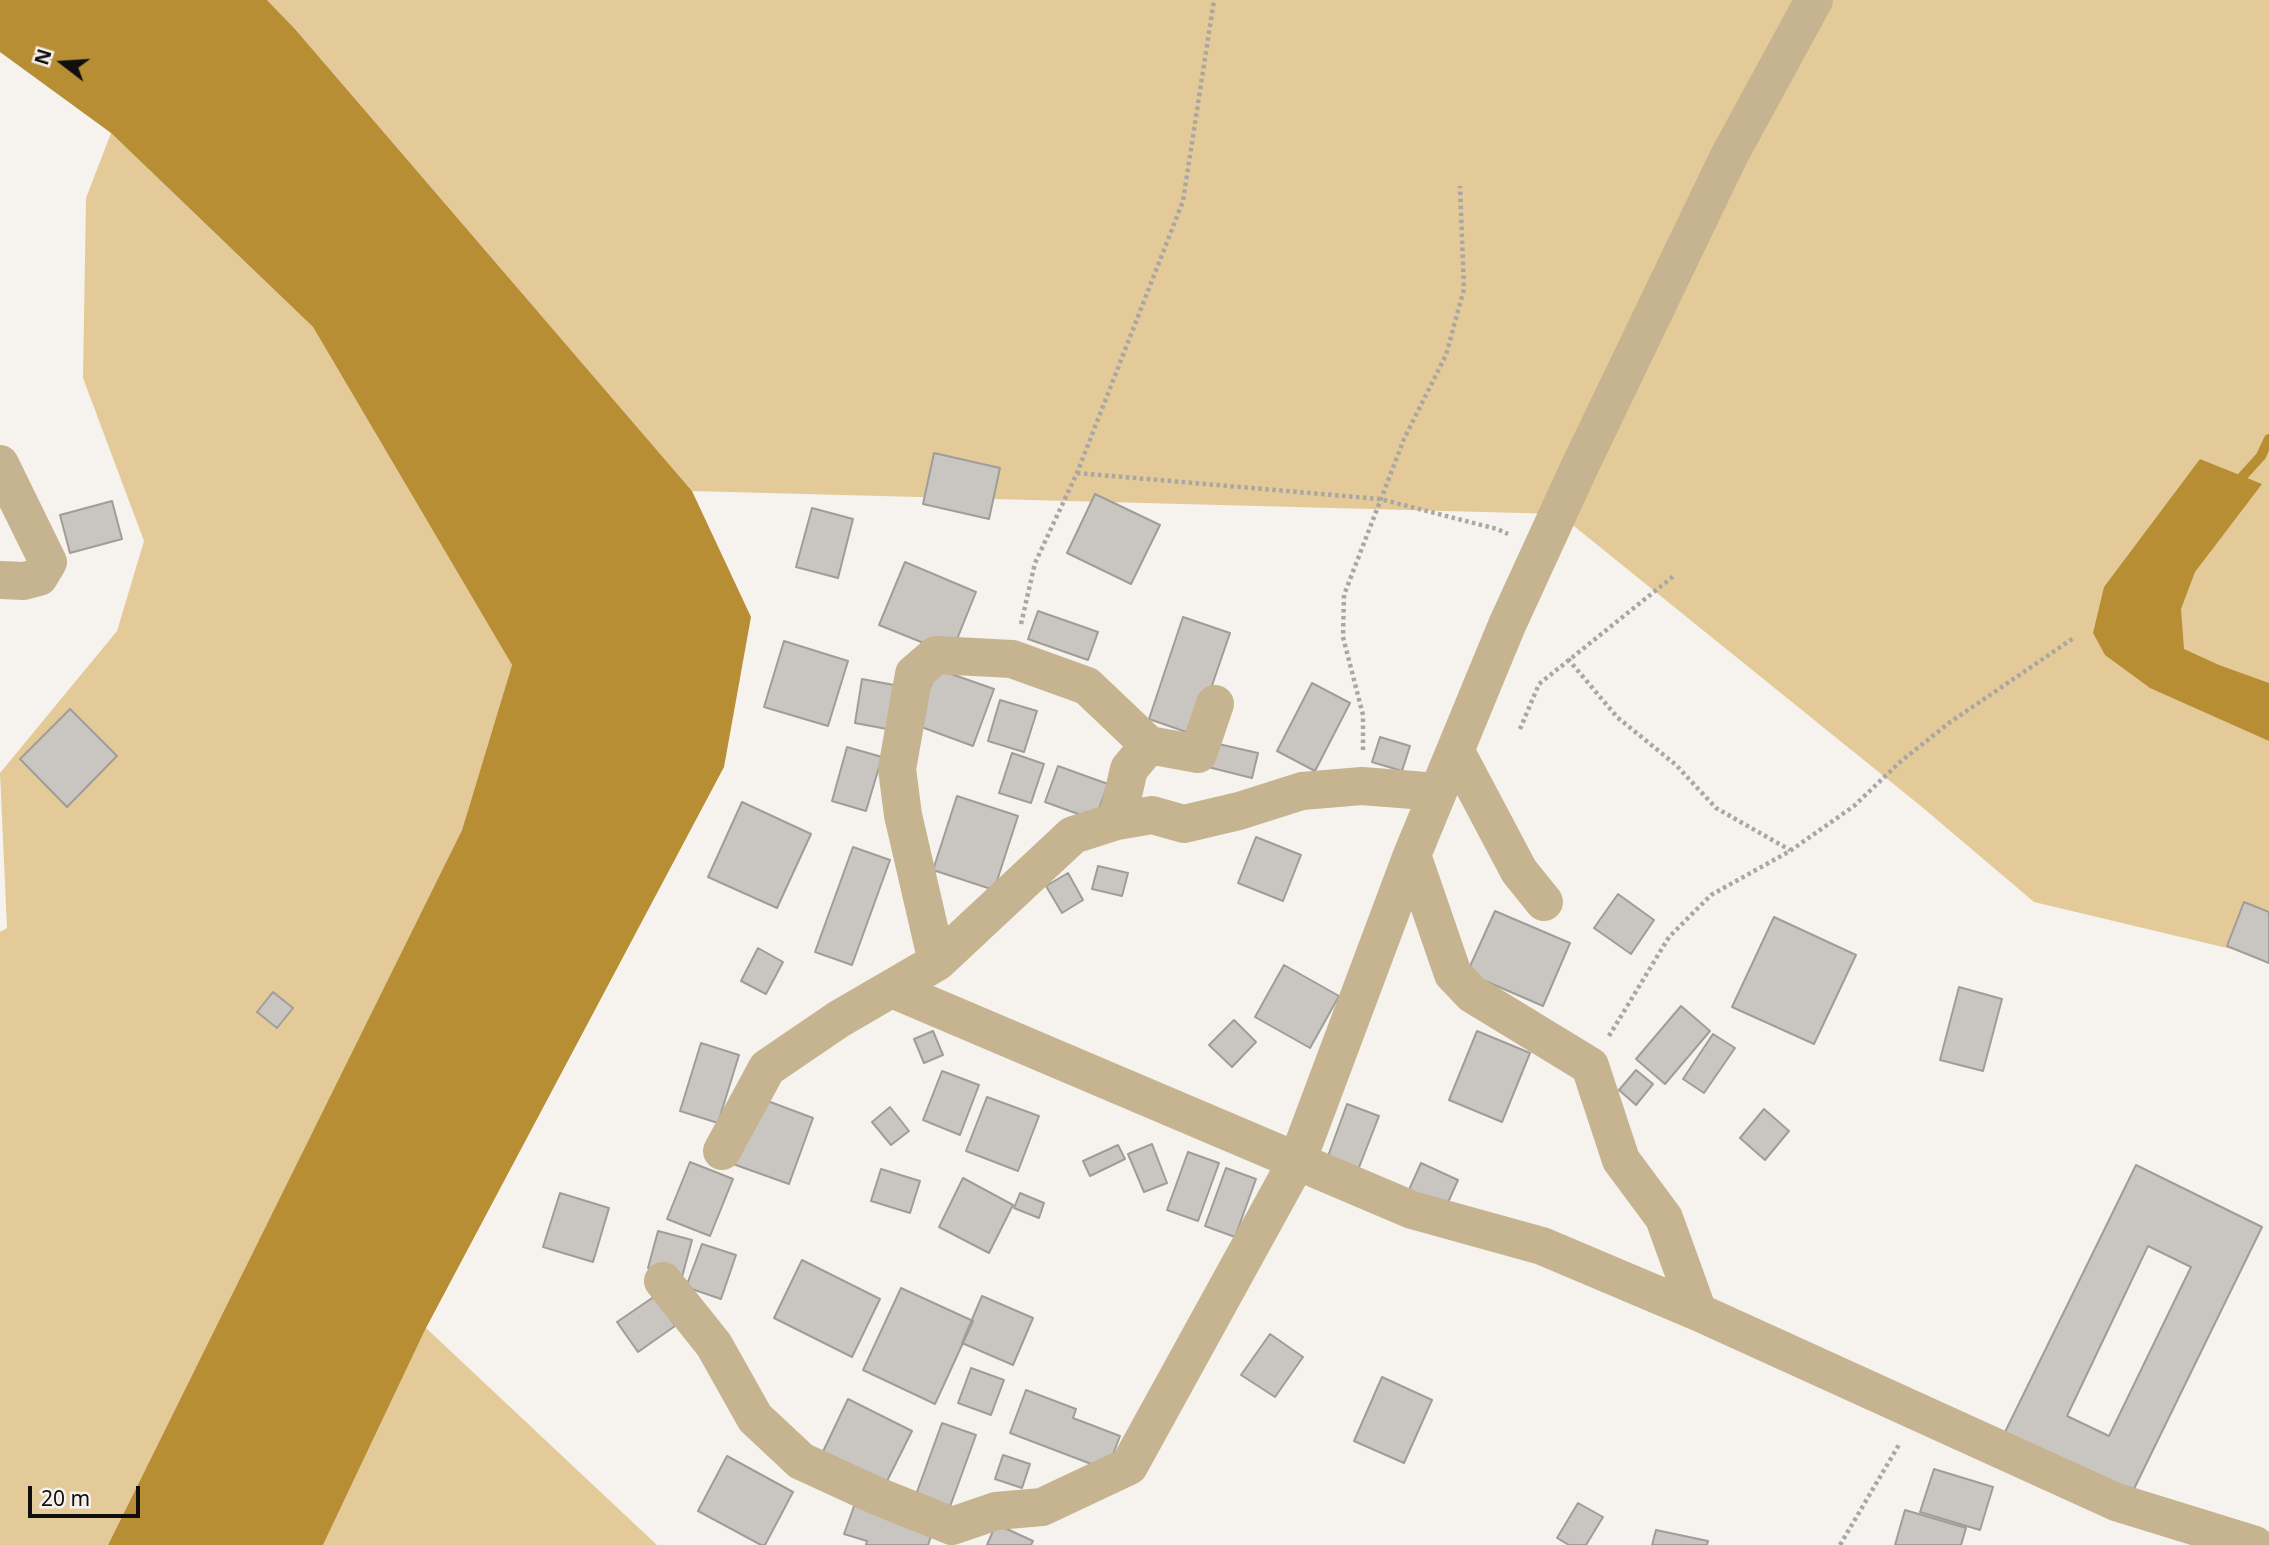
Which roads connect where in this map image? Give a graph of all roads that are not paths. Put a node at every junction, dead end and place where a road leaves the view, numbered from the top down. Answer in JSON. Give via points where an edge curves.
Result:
{"nodes":[{"id":1,"x":1814,"y":0,"type":"edge"},
{"id":2,"x":0,"y":464,"type":"edge"},
{"id":3,"x":0,"y":580,"type":"edge"},
{"id":4,"x":1215,"y":704,"type":"dead end"},
{"id":5,"x":1149,"y":745,"type":"junction"},
{"id":6,"x":1456,"y":752,"type":"junction"},
{"id":7,"x":1438,"y":792,"type":"junction"},
{"id":8,"x":1117,"y":821,"type":"junction"},
{"id":9,"x":1412,"y":855,"type":"junction"},
{"id":10,"x":1544,"y":902,"type":"dead end"},
{"id":11,"x":937,"y":962,"type":"junction"},
{"id":12,"x":892,"y":989,"type":"junction"},
{"id":13,"x":722,"y":1151,"type":"dead end"},
{"id":14,"x":1297,"y":1159,"type":"junction"},
{"id":15,"x":663,"y":1281,"type":"dead end"},
{"id":16,"x":1698,"y":1312,"type":"junction"},
{"id":17,"x":2255,"y":1545,"type":"edge"}],
"edges":[{"from":1,"to":6,"type":"street","via":[[1729,156],[1579,468],[1507,625]]},
{"from":2,"to":3,"type":"street","via":[[48,562],[39,577]]},
{"from":4,"to":5,"type":"street","via":[[1198,754]]},
{"from":5,"to":8,"type":"street","via":[[1129,769]]},
{"from":5,"to":11,"type":"street","via":[[1087,686],[1012,659],[936,655],[914,674],[897,769]]},
{"from":6,"to":7,"type":"street"},
{"from":6,"to":10,"type":"street","via":[[1519,871]]},
{"from":7,"to":8,"type":"street","via":[[1362,786],[1303,792],[1184,824],[1152,815]]},
{"from":7,"to":9,"type":"street"},
{"from":8,"to":11,"type":"street","via":[[1073,835]]},
{"from":9,"to":14,"type":"street"},
{"from":9,"to":16,"type":"street","via":[[1453,974],[1472,995],[1590,1066],[1621,1160],[1664,1218]]},
{"from":11,"to":12,"type":"street"},
{"from":12,"to":13,"type":"street","via":[[767,1068]]},
{"from":12,"to":14,"type":"street"},
{"from":14,"to":15,"type":"street","via":[[1129,1466],[1042,1507],[996,1511],[952,1526],[801,1461],[755,1418],[714,1345]]},
{"from":14,"to":16,"type":"street","via":[[1412,1210],[1542,1246]]},
{"from":16,"to":17,"type":"street","via":[[2116,1502]]}]}
